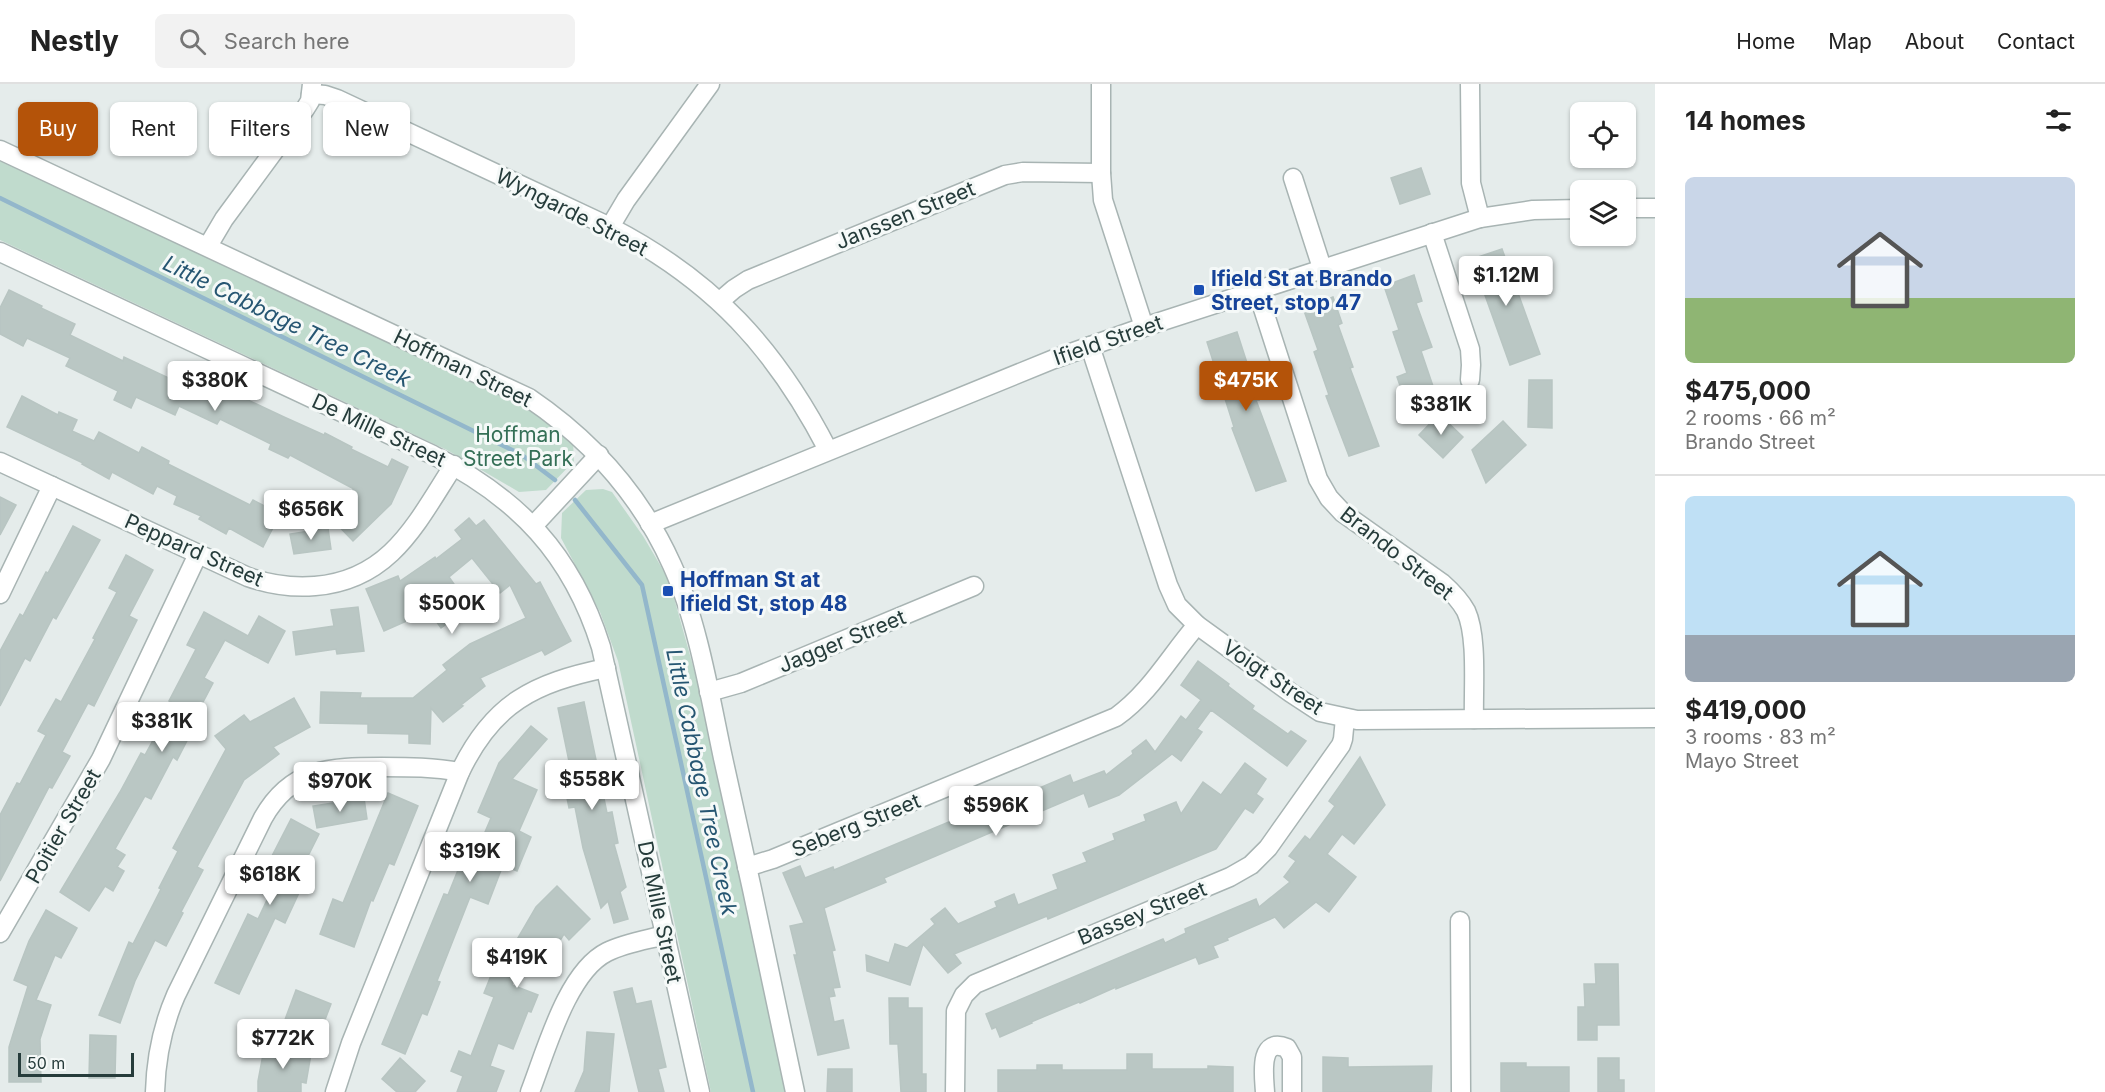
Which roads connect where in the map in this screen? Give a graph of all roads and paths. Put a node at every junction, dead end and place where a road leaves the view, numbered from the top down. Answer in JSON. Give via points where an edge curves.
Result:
{"nodes":[{"id":1,"x":710,"y":84,"type":"edge"},
{"id":2,"x":1101,"y":84,"type":"edge"},
{"id":3,"x":1470,"y":84,"type":"edge"},
{"id":4,"x":312,"y":89,"type":"edge"},
{"id":5,"x":0,"y":150,"type":"edge"},
{"id":6,"x":1101,"y":173,"type":"junction"},
{"id":7,"x":1293,"y":178,"type":"dead end"},
{"id":8,"x":1636,"y":208,"type":"edge"},
{"id":9,"x":1655,"y":208,"type":"edge"},
{"id":10,"x":1570,"y":209,"type":"edge"},
{"id":11,"x":1480,"y":219,"type":"junction"},
{"id":12,"x":610,"y":227,"type":"junction"},
{"id":13,"x":1432,"y":233,"type":"junction"},
{"id":14,"x":208,"y":246,"type":"junction"},
{"id":15,"x":0,"y":252,"type":"edge"},
{"id":16,"x":1322,"y":268,"type":"junction"},
{"id":17,"x":1257,"y":290,"type":"junction"},
{"id":18,"x":720,"y":301,"type":"junction"},
{"id":19,"x":1144,"y":327,"type":"junction"},
{"id":20,"x":1090,"y":346,"type":"junction"},
{"id":21,"x":1470,"y":380,"type":"dead end"},
{"id":22,"x":828,"y":450,"type":"junction"},
{"id":23,"x":599,"y":455,"type":"junction"},
{"id":24,"x":0,"y":462,"type":"edge"},
{"id":25,"x":454,"y":465,"type":"junction"},
{"id":26,"x":52,"y":486,"type":"junction"},
{"id":27,"x":650,"y":524,"type":"junction"},
{"id":28,"x":533,"y":526,"type":"junction"},
{"id":29,"x":198,"y":554,"type":"junction"},
{"id":30,"x":974,"y":586,"type":"dead end"},
{"id":31,"x":0,"y":594,"type":"edge"},
{"id":32,"x":1197,"y":625,"type":"junction"},
{"id":33,"x":606,"y":668,"type":"junction"},
{"id":34,"x":709,"y":692,"type":"junction"},
{"id":35,"x":1345,"y":718,"type":"junction"},
{"id":36,"x":1655,"y":718,"type":"edge"},
{"id":37,"x":1474,"y":719,"type":"junction"},
{"id":38,"x":460,"y":772,"type":"junction"},
{"id":39,"x":747,"y":867,"type":"junction"},
{"id":40,"x":1460,"y":921,"type":"dead end"},
{"id":41,"x":0,"y":933,"type":"edge"},
{"id":42,"x":665,"y":935,"type":"junction"},
{"id":43,"x":155,"y":1092,"type":"edge"},
{"id":44,"x":335,"y":1092,"type":"edge"},
{"id":45,"x":530,"y":1092,"type":"edge"},
{"id":46,"x":700,"y":1092,"type":"edge"},
{"id":47,"x":795,"y":1092,"type":"edge"},
{"id":48,"x":955,"y":1092,"type":"edge"},
{"id":49,"x":1264,"y":1092,"type":"edge"},
{"id":50,"x":1292,"y":1092,"type":"edge"},
{"id":51,"x":1461,"y":1092,"type":"edge"}],
"edges":[{"from":1,"to":12,"type":"street"},
{"from":2,"to":6,"type":"street"},
{"from":3,"to":11,"type":"street","via":[[1471,183]]},
{"from":4,"to":12,"type":"street","name":"Wyngarde Street"},
{"from":4,"to":14,"type":"street","via":[[306,110]]},
{"from":5,"to":14,"type":"street","name":"Hoffman Street"},
{"from":6,"to":18,"type":"street","name":"Janssen Street","via":[[1005,175],[748,280]]},
{"from":6,"to":19,"type":"street","via":[[1107,212]]},
{"from":7,"to":16,"type":"street"},
{"from":8,"to":9,"type":"street"},
{"from":10,"to":11,"type":"street","name":"Ifield Street","via":[[1533,210]]},
{"from":11,"to":13,"type":"street","name":"Ifield Street"},
{"from":12,"to":18,"type":"street","name":"Wyngarde Street","via":[[653,252]]},
{"from":13,"to":16,"type":"street","name":"Ifield Street"},
{"from":13,"to":21,"type":"street","via":[[1470,349]]},
{"from":14,"to":23,"type":"street","name":"Hoffman Street","via":[[529,398]]},
{"from":15,"to":25,"type":"street","name":"De Mille Street"},
{"from":16,"to":17,"type":"street","name":"Ifield Street"},
{"from":17,"to":19,"type":"street","name":"Ifield Street"},
{"from":17,"to":37,"type":"street","name":"Brando Street","via":[[1318,479],[1329,498],[1343,513],[1442,583],[1466,612],[1472,632]]},
{"from":18,"to":22,"type":"street","name":"Wyngarde Street","via":[[783,372]]},
{"from":19,"to":20,"type":"street","name":"Ifield Street"},
{"from":20,"to":22,"type":"street","name":"Ifield Street"},
{"from":20,"to":32,"type":"street","name":"Voigt Street","via":[[1170,590],[1183,612]]},
{"from":22,"to":27,"type":"street","name":"Ifield Street"},
{"from":23,"to":27,"type":"street","name":"Hoffman Street"},
{"from":23,"to":28,"type":"street"},
{"from":24,"to":26,"type":"street","name":"Peppard Street"},
{"from":25,"to":28,"type":"street","name":"De Mille Street","via":[[494,491]]},
{"from":25,"to":29,"type":"street","name":"Peppard Street","via":[[395,550],[371,569],[344,581],[280,586],[248,577]]},
{"from":26,"to":29,"type":"street","name":"Peppard Street"},
{"from":26,"to":31,"type":"street"},
{"from":27,"to":34,"type":"street","name":"Hoffman Street","via":[[681,587]]},
{"from":28,"to":33,"type":"street","name":"De Mille Street","via":[[583,600]]},
{"from":29,"to":41,"type":"street","name":"Poitier Street","via":[[102,759]]},
{"from":30,"to":34,"type":"street","name":"Jagger Street"},
{"from":32,"to":35,"type":"street","name":"Voigt Street","via":[[1305,703],[1320,712]]},
{"from":32,"to":39,"type":"street","name":"Seberg Street","via":[[1145,692],[1116,717]]},
{"from":33,"to":38,"type":"street","via":[[550,683],[506,708],[481,733]]},
{"from":33,"to":42,"type":"street","name":"De Mille Street"},
{"from":34,"to":39,"type":"street","name":"Hoffman Street"},
{"from":35,"to":37,"type":"street","name":"Voigt Street"},
{"from":35,"to":48,"type":"street","name":"Bassey Street","via":[[1341,744],[1268,848],[1251,865],[975,984],[956,1011]]},
{"from":36,"to":37,"type":"street","name":"Voigt Street"},
{"from":38,"to":43,"type":"street","via":[[429,767],[331,768],[292,783],[271,803],[166,1017],[156,1064]]},
{"from":38,"to":44,"type":"street"},
{"from":39,"to":47,"type":"street","name":"Hoffman Street"},
{"from":40,"to":51,"type":"street"},
{"from":42,"to":45,"type":"street","via":[[612,950],[587,967],[568,996]]},
{"from":42,"to":46,"type":"street","name":"De Mille Street"},
{"from":49,"to":50,"type":"street","via":[[1265,1054],[1270,1047],[1279,1045],[1287,1048],[1292,1057]]}]}
